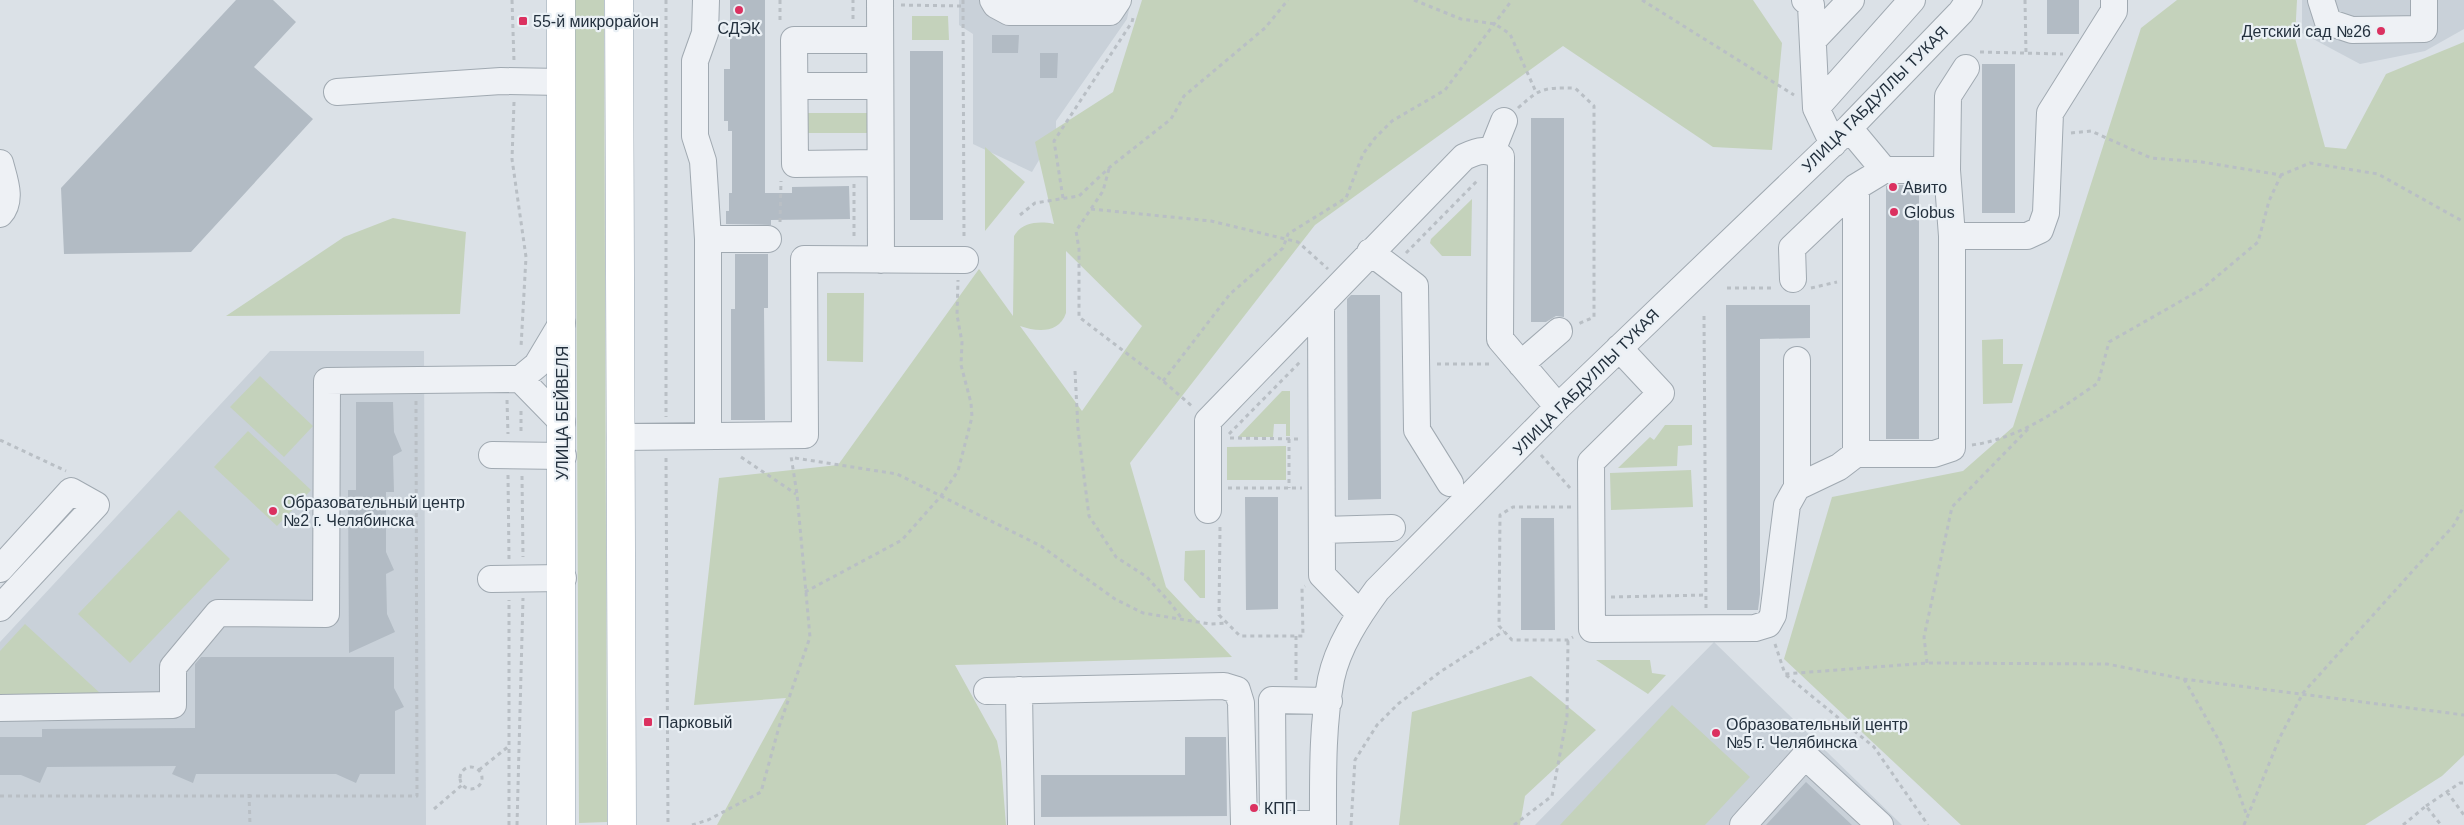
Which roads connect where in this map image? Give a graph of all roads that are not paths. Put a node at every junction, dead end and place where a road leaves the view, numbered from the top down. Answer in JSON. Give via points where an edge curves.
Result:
{"nodes":[{"id":1,"x":561,"y":0,"type":"edge"},
{"id":2,"x":619,"y":0,"type":"edge"},
{"id":3,"x":706,"y":0,"type":"edge"},
{"id":4,"x":993,"y":0,"type":"edge"},
{"id":5,"x":1806,"y":0,"type":"edge"},
{"id":6,"x":1851,"y":0,"type":"edge"},
{"id":7,"x":1912,"y":0,"type":"edge"},
{"id":8,"x":1969,"y":0,"type":"edge"},
{"id":9,"x":2114,"y":0,"type":"edge"},
{"id":10,"x":2321,"y":0,"type":"edge"},
{"id":11,"x":2424,"y":0,"type":"edge"},
{"id":12,"x":880,"y":3,"type":"edge"},
{"id":13,"x":1126,"y":8,"type":"edge"},
{"id":14,"x":880,"y":40,"type":"junction"},
{"id":15,"x":1813,"y":40,"type":"junction"},
{"id":16,"x":1966,"y":68,"type":"road end"},
{"id":17,"x":561,"y":82,"type":"junction"},
{"id":18,"x":795,"y":86,"type":"junction"},
{"id":19,"x":880,"y":86,"type":"junction"},
{"id":20,"x":337,"y":92,"type":"dead end"},
{"id":21,"x":1816,"y":108,"type":"junction"},
{"id":22,"x":1504,"y":121,"type":"road end"},
{"id":23,"x":1841,"y":136,"type":"junction"},
{"id":24,"x":1496,"y":154,"type":"junction"},
{"id":25,"x":0,"y":163,"type":"edge"},
{"id":26,"x":880,"y":163,"type":"junction"},
{"id":27,"x":1884,"y":170,"type":"junction"},
{"id":28,"x":1947,"y":170,"type":"junction"},
{"id":29,"x":1856,"y":187,"type":"junction"},
{"id":30,"x":0,"y":214,"type":"edge"},
{"id":31,"x":1952,"y":236,"type":"junction"},
{"id":32,"x":768,"y":238,"type":"dead end"},
{"id":33,"x":708,"y":240,"type":"junction"},
{"id":34,"x":1370,"y":252,"type":"junction"},
{"id":35,"x":881,"y":260,"type":"junction"},
{"id":36,"x":964,"y":260,"type":"road end"},
{"id":37,"x":1793,"y":279,"type":"dead end"},
{"id":38,"x":1321,"y":305,"type":"junction"},
{"id":39,"x":562,"y":323,"type":"junction"},
{"id":40,"x":1559,"y":331,"type":"road end"},
{"id":41,"x":1619,"y":348,"type":"junction"},
{"id":42,"x":1797,"y":360,"type":"dead end"},
{"id":43,"x":1521,"y":364,"type":"junction"},
{"id":44,"x":520,"y":379,"type":"junction"},
{"id":45,"x":1558,"y":407,"type":"junction"},
{"id":46,"x":562,"y":422,"type":"junction"},
{"id":47,"x":708,"y":436,"type":"junction"},
{"id":48,"x":620,"y":437,"type":"junction"},
{"id":49,"x":1856,"y":454,"type":"junction"},
{"id":50,"x":492,"y":455,"type":"dead end"},
{"id":51,"x":563,"y":456,"type":"junction"},
{"id":52,"x":1450,"y":483,"type":"dead end"},
{"id":53,"x":1797,"y":487,"type":"junction"},
{"id":54,"x":1208,"y":499,"type":"road end"},
{"id":55,"x":1392,"y":528,"type":"dead end"},
{"id":56,"x":1322,"y":530,"type":"junction"},
{"id":57,"x":0,"y":569,"type":"edge"},
{"id":58,"x":563,"y":578,"type":"junction"},
{"id":59,"x":491,"y":579,"type":"dead end"},
{"id":60,"x":0,"y":608,"type":"edge"},
{"id":61,"x":1359,"y":614,"type":"junction"},
{"id":62,"x":1019,"y":690,"type":"junction"},
{"id":63,"x":986,"y":691,"type":"dead end"},
{"id":64,"x":1329,"y":701,"type":"junction"},
{"id":65,"x":0,"y":708,"type":"edge"},
{"id":66,"x":1273,"y":824,"type":"edge"},
{"id":67,"x":562,"y":825,"type":"edge"},
{"id":68,"x":622,"y":825,"type":"edge"},
{"id":69,"x":1022,"y":825,"type":"edge"},
{"id":70,"x":1244,"y":825,"type":"edge"},
{"id":71,"x":1323,"y":825,"type":"edge"},
{"id":72,"x":1743,"y":825,"type":"edge"},
{"id":73,"x":1880,"y":825,"type":"edge"}],
"edges":[{"from":1,"to":17,"type":"main road","name":"УЛИЦА БЕЙВЕЛЯ"},
{"from":2,"to":48,"type":"main road"},
{"from":3,"to":33,"type":"street","via":[[705,32],[695,61],[695,136],[703,161]]},
{"from":4,"to":13,"type":"street","via":[[1009,12],[1110,12]]},
{"from":5,"to":15,"type":"street","via":[[1811,5]]},
{"from":6,"to":15,"type":"street"},
{"from":7,"to":21,"type":"street"},
{"from":8,"to":23,"type":"street","name":"УЛИЦА ГАБДУЛЛЫ ТУКАЯ"},
{"from":9,"to":31,"type":"street","via":[[2114,11],[2050,113],[2046,213],[2040,230],[2027,236]]},
{"from":10,"to":11,"type":"street","via":[[2328,22],[2352,30],[2424,29]]},
{"from":12,"to":14,"type":"street"},
{"from":14,"to":18,"type":"street","via":[[794,40]]},
{"from":14,"to":19,"type":"street"},
{"from":15,"to":21,"type":"street"},
{"from":16,"to":28,"type":"street","via":[[1948,96]]},
{"from":17,"to":20,"type":"street","via":[[501,81]]},
{"from":17,"to":39,"type":"main road","name":"УЛИЦА БЕЙВЕЛЯ"},
{"from":18,"to":19,"type":"street"},
{"from":18,"to":26,"type":"street","via":[[795,164]]},
{"from":19,"to":26,"type":"street"},
{"from":21,"to":23,"type":"street"},
{"from":22,"to":24,"type":"street"},
{"from":23,"to":27,"type":"street"},
{"from":23,"to":41,"type":"street","name":"УЛИЦА ГАБДУЛЛЫ ТУКАЯ"},
{"from":24,"to":34,"type":"street","via":[[1480,150],[1464,156]]},
{"from":24,"to":43,"type":"street","via":[[1500,339]]},
{"from":25,"to":30,"type":"street","via":[[8,193]]},
{"from":26,"to":35,"type":"street"},
{"from":27,"to":28,"type":"street"},
{"from":27,"to":29,"type":"street"},
{"from":28,"to":31,"type":"street"},
{"from":29,"to":37,"type":"street","via":[[1792,248]]},
{"from":29,"to":49,"type":"street"},
{"from":31,"to":49,"type":"street","via":[[1952,448],[1934,454]]},
{"from":32,"to":33,"type":"street"},
{"from":33,"to":47,"type":"street"},
{"from":34,"to":38,"type":"street"},
{"from":34,"to":52,"type":"street","via":[[1416,286],[1417,430]]},
{"from":35,"to":36,"type":"street"},
{"from":35,"to":47,"type":"street","via":[[804,259],[805,435],[790,446]]},
{"from":38,"to":54,"type":"street","via":[[1208,421]]},
{"from":38,"to":56,"type":"street"},
{"from":39,"to":44,"type":"street","via":[[537,365]]},
{"from":39,"to":46,"type":"main road","name":"УЛИЦА БЕЙВЕЛЯ"},
{"from":40,"to":43,"type":"street"},
{"from":41,"to":45,"type":"street","name":"УЛИЦА ГАБДУЛЛЫ ТУКАЯ"},
{"from":41,"to":53,"type":"street","via":[[1661,393],[1591,462],[1592,598],[1576,634],[1755,628],[1768,624],[1774,615],[1787,505]]},
{"from":42,"to":53,"type":"street"},
{"from":43,"to":45,"type":"street"},
{"from":44,"to":46,"type":"street"},
{"from":44,"to":65,"type":"street","via":[[327,381],[326,614],[218,614],[173,667],[173,705]]},
{"from":45,"to":61,"type":"street","name":"УЛИЦА ГАБДУЛЛЫ ТУКАЯ","via":[[1377,590]]},
{"from":46,"to":51,"type":"main road","name":"УЛИЦА БЕЙВЕЛЯ"},
{"from":47,"to":48,"type":"street"},
{"from":48,"to":68,"type":"main road"},
{"from":49,"to":53,"type":"street","via":[[1840,467]]},
{"from":50,"to":51,"type":"street"},
{"from":51,"to":58,"type":"main road","name":"УЛИЦА БЕЙВЕЛЯ"},
{"from":55,"to":56,"type":"street"},
{"from":56,"to":61,"type":"street","via":[[1322,575]]},
{"from":57,"to":60,"type":"street","via":[[70,491],[96,505]]},
{"from":58,"to":59,"type":"street"},
{"from":58,"to":67,"type":"main road","name":"УЛИЦА БЕЙВЕЛЯ"},
{"from":61,"to":64,"type":"street","name":"УЛИЦА ГАБДУЛЛЫ ТУКАЯ","via":[[1331,678]]},
{"from":62,"to":63,"type":"street"},
{"from":62,"to":69,"type":"street"},
{"from":62,"to":70,"type":"street","via":[[1224,686],[1237,690],[1241,703]]},
{"from":64,"to":66,"type":"street","via":[[1272,700]]},
{"from":64,"to":71,"type":"street","name":"УЛИЦА ГАБДУЛЛЫ ТУКАЯ","via":[[1324,748]]},
{"from":66,"to":70,"type":"street"},
{"from":66,"to":71,"type":"street"},
{"from":72,"to":73,"type":"street","via":[[1805,756]]}]}
